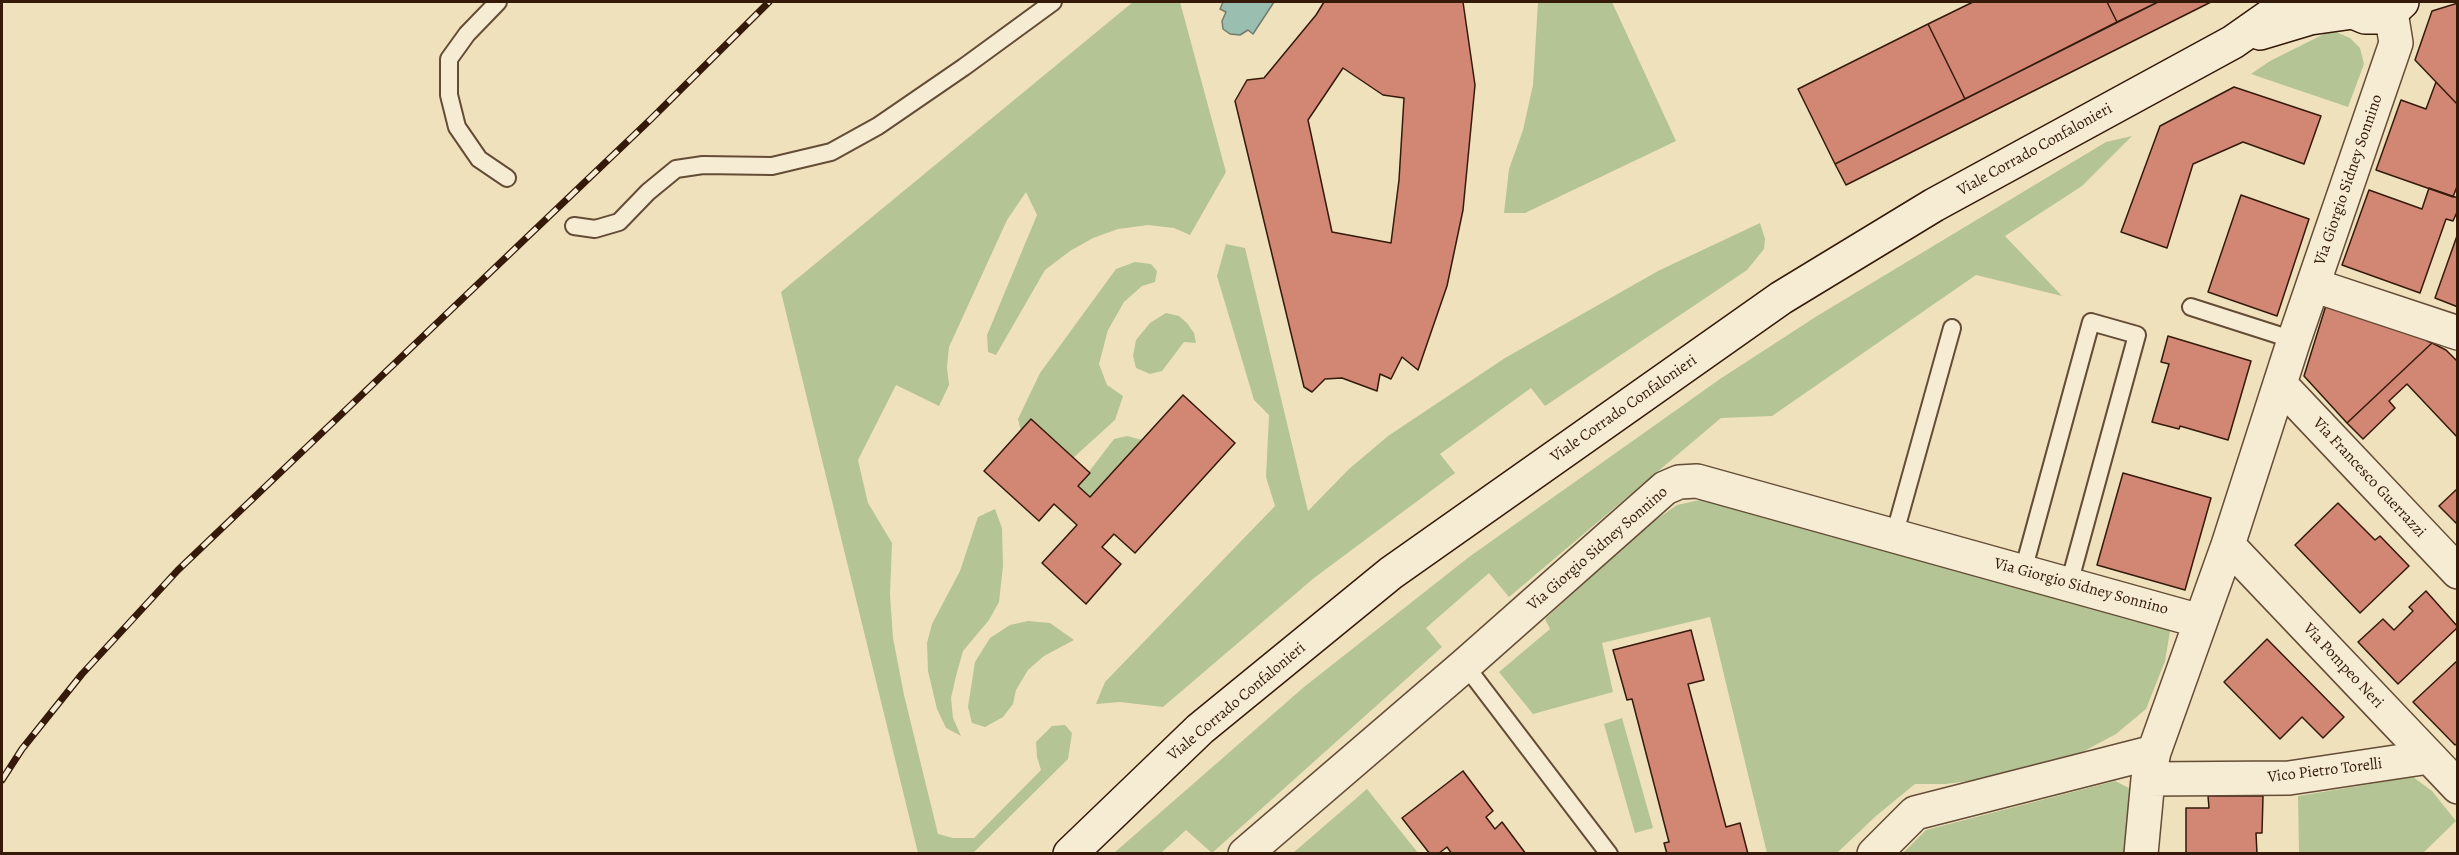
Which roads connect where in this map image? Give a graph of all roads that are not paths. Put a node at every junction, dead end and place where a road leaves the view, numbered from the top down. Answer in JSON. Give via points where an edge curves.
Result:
{"nodes":[{"id":1,"x":498,"y":2,"type":"edge"},
{"id":2,"x":1053,"y":2,"type":"edge"},
{"id":3,"x":2290,"y":2,"type":"edge"},
{"id":4,"x":2348,"y":7,"type":"edge"},
{"id":5,"x":2396,"y":7,"type":"edge"},
{"id":6,"x":2233,"y":42,"type":"junction"},
{"id":7,"x":507,"y":178,"type":"dead end"},
{"id":8,"x":574,"y":226,"type":"dead end"},
{"id":9,"x":2313,"y":285,"type":"junction"},
{"id":10,"x":2191,"y":307,"type":"dead end"},
{"id":11,"x":1952,"y":328,"type":"dead end"},
{"id":12,"x":2457,"y":333,"type":"edge"},
{"id":13,"x":2294,"y":340,"type":"junction"},
{"id":14,"x":2280,"y":384,"type":"junction"},
{"id":15,"x":1894,"y":536,"type":"junction"},
{"id":16,"x":2228,"y":545,"type":"junction"},
{"id":17,"x":2023,"y":572,"type":"junction"},
{"id":18,"x":2457,"y":572,"type":"edge"},
{"id":19,"x":2069,"y":584,"type":"junction"},
{"id":20,"x":2200,"y":621,"type":"junction"},
{"id":21,"x":1465,"y":664,"type":"junction"},
{"id":22,"x":2430,"y":758,"type":"junction"},
{"id":23,"x":2151,"y":766,"type":"junction"},
{"id":24,"x":2457,"y":787,"type":"edge"},
{"id":25,"x":1070,"y":854,"type":"edge"},
{"id":26,"x":1245,"y":854,"type":"edge"},
{"id":27,"x":1609,"y":854,"type":"edge"},
{"id":28,"x":1874,"y":854,"type":"edge"},
{"id":29,"x":2141,"y":854,"type":"edge"}],
"edges":[{"from":1,"to":7,"type":"lane","via":[[466,34],[449,59],[449,95],[457,127],[479,159]]},
{"from":2,"to":8,"type":"lane","via":[[878,126],[831,152],[772,166],[676,168],[620,222],[595,229]]},
{"from":3,"to":6,"type":"street"},
{"from":4,"to":5,"type":"street","via":[[2366,17],[2379,16]]},
{"from":4,"to":6,"type":"street"},
{"from":5,"to":9,"type":"street","name":"Via Giorgio Sidney Sonnino","via":[[2396,44]]},
{"from":6,"to":25,"type":"street","name":"Viale Corrado Confalonieri","via":[[1934,205],[1772,305],[1391,573],[1200,729]]},
{"from":9,"to":12,"type":"street"},
{"from":9,"to":13,"type":"street","name":"Via Giorgio Sidney Sonnino"},
{"from":10,"to":13,"type":"lane"},
{"from":11,"to":15,"type":"lane"},
{"from":13,"to":14,"type":"street","name":"Via Giorgio Sidney Sonnino"},
{"from":14,"to":16,"type":"street","name":"Via Giorgio Sidney Sonnino"},
{"from":14,"to":18,"type":"street","name":"Via Francesco Guerrazzi"},
{"from":15,"to":17,"type":"street","name":"Via Giorgio Sidney Sonnino"},
{"from":15,"to":21,"type":"street","name":"Via Giorgio Sidney Sonnino","via":[[1697,481],[1679,482],[1665,488]]},
{"from":16,"to":20,"type":"street","name":"Via Giorgio Sidney Sonnino"},
{"from":16,"to":22,"type":"street","name":"Via Pompeo Neri"},
{"from":17,"to":19,"type":"street","name":"Via Giorgio Sidney Sonnino"},
{"from":17,"to":19,"type":"lane","via":[[2091,322],[2137,335]]},
{"from":19,"to":20,"type":"street","name":"Via Giorgio Sidney Sonnino"},
{"from":20,"to":23,"type":"street","name":"Via Giorgio Sidney Sonnino"},
{"from":21,"to":26,"type":"street","name":"Via Giorgio Sidney Sonnino"},
{"from":21,"to":27,"type":"lane"},
{"from":22,"to":23,"type":"street","name":"Vico Pietro Torelli","via":[[2289,778]]},
{"from":22,"to":24,"type":"street","name":"Via Pompeo Neri"},
{"from":23,"to":28,"type":"street","via":[[1915,813]]},
{"from":23,"to":29,"type":"street","name":"Via Giorgio Sidney Sonnino"}]}
